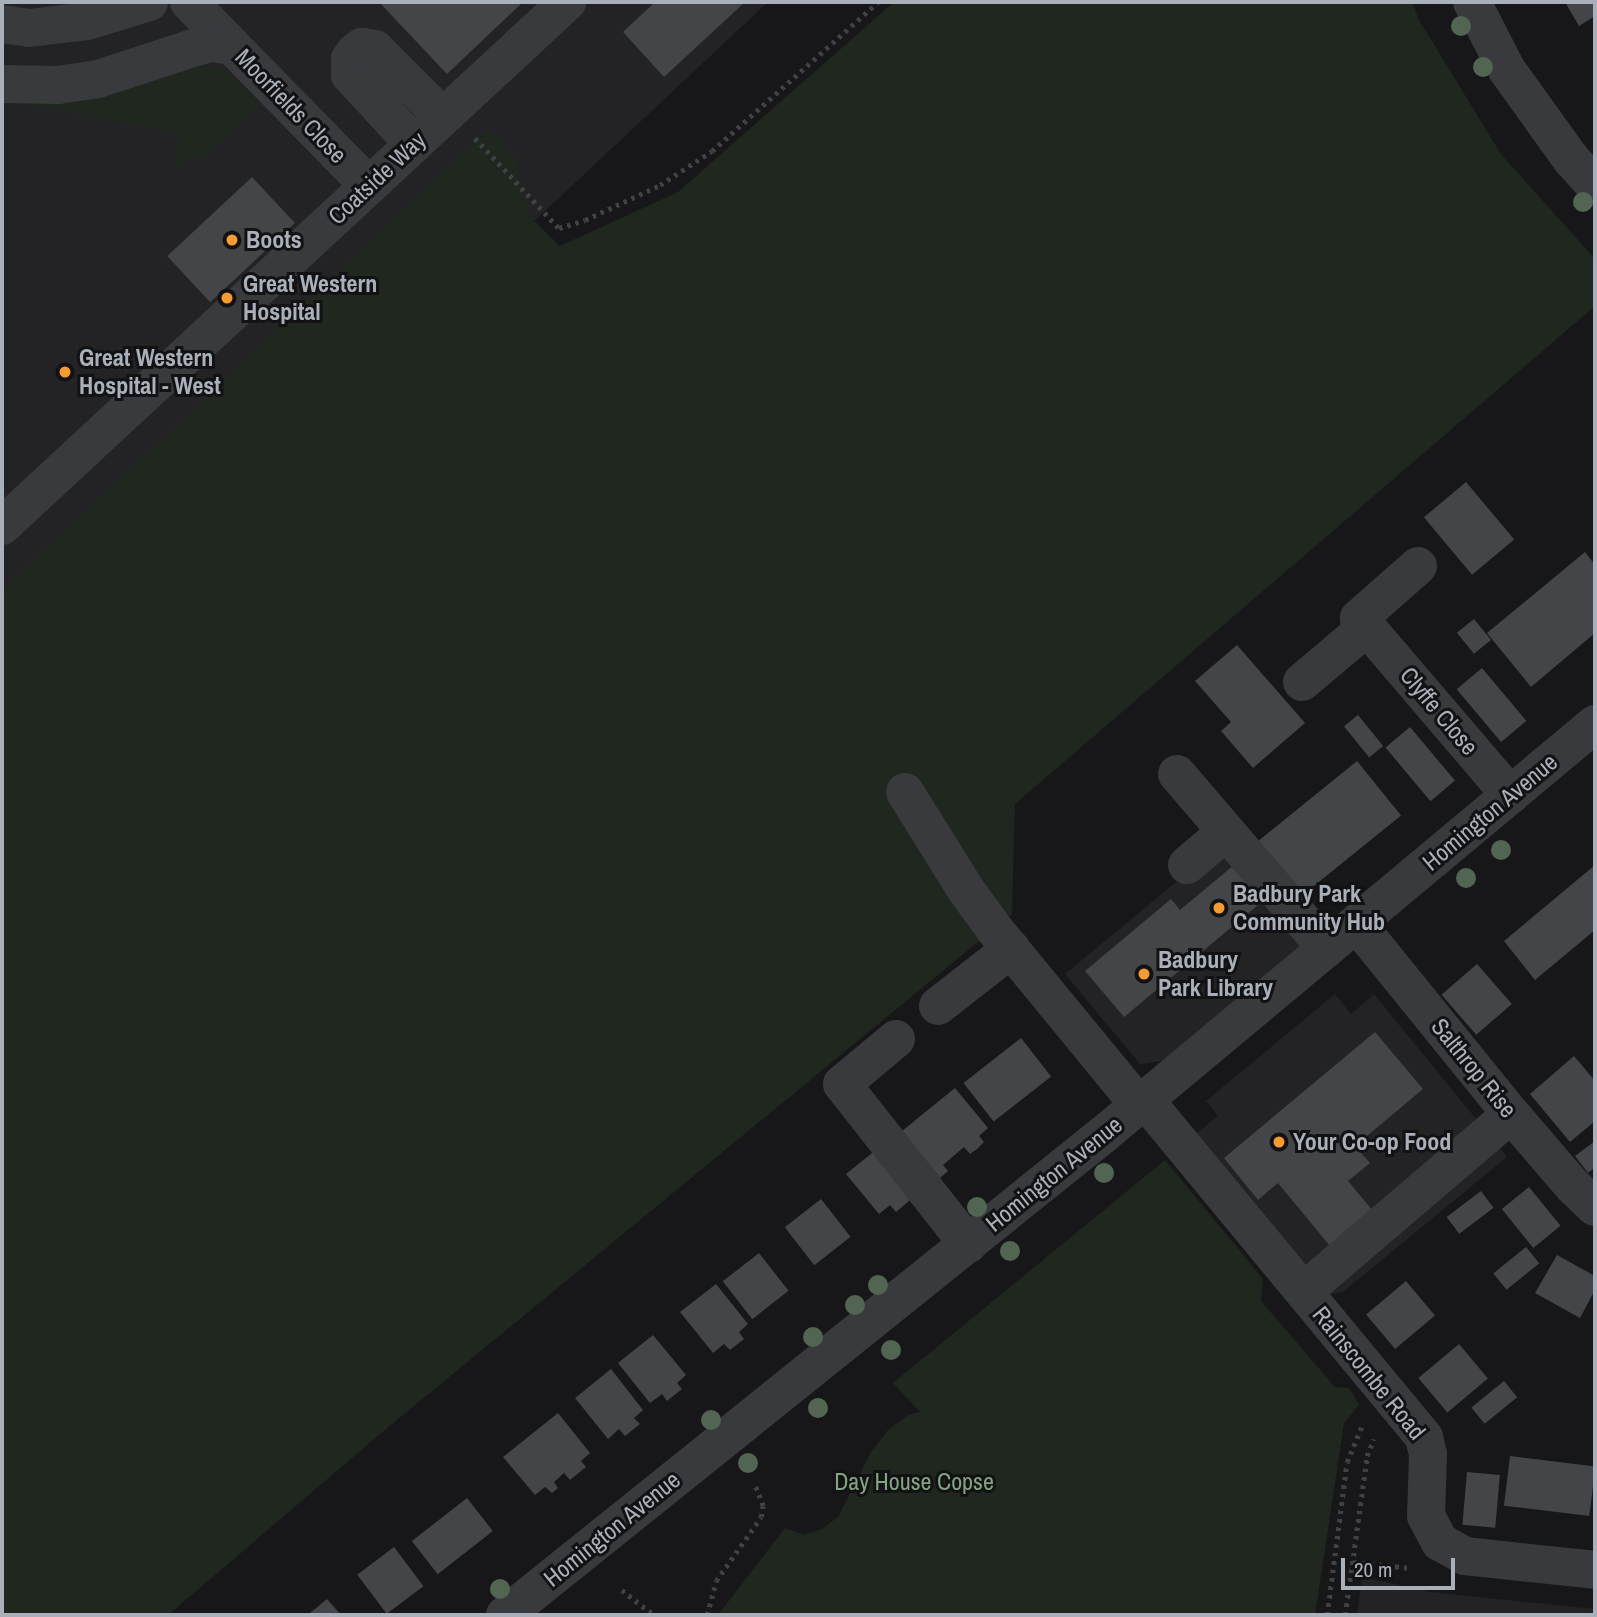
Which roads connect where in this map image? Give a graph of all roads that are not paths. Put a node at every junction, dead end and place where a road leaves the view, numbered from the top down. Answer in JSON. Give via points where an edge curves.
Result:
{"nodes":[{"id":1,"x":149,"y":2,"type":"edge"},
{"id":2,"x":188,"y":2,"type":"edge"},
{"id":3,"x":567,"y":2,"type":"edge"},
{"id":4,"x":1472,"y":2,"type":"edge"},
{"id":5,"x":2,"y":24,"type":"edge"},
{"id":6,"x":232,"y":46,"type":"junction"},
{"id":7,"x":2,"y":84,"type":"edge"},
{"id":8,"x":447,"y":114,"type":"junction"},
{"id":9,"x":414,"y":144,"type":"junction"},
{"id":10,"x":369,"y":186,"type":"junction"},
{"id":11,"x":1595,"y":186,"type":"edge"},
{"id":12,"x":2,"y":526,"type":"edge"},
{"id":13,"x":1418,"y":566,"type":"dead end"},
{"id":14,"x":1367,"y":627,"type":"junction"},
{"id":15,"x":1301,"y":682,"type":"dead end"},
{"id":16,"x":1595,"y":724,"type":"edge"},
{"id":17,"x":1177,"y":774,"type":"dead end"},
{"id":18,"x":905,"y":792,"type":"dead end"},
{"id":19,"x":1510,"y":795,"type":"junction"},
{"id":20,"x":1226,"y":832,"type":"junction"},
{"id":21,"x":1187,"y":865,"type":"dead end"},
{"id":22,"x":1357,"y":924,"type":"junction"},
{"id":23,"x":1011,"y":949,"type":"junction"},
{"id":24,"x":1327,"y":949,"type":"junction"},
{"id":25,"x":938,"y":1006,"type":"dead end"},
{"id":26,"x":896,"y":1039,"type":"dead end"},
{"id":27,"x":1142,"y":1102,"type":"junction"},
{"id":28,"x":1511,"y":1114,"type":"junction"},
{"id":29,"x":1595,"y":1207,"type":"edge"},
{"id":30,"x":968,"y":1244,"type":"junction"},
{"id":31,"x":1304,"y":1292,"type":"junction"},
{"id":32,"x":1595,"y":1570,"type":"edge"},
{"id":33,"x":505,"y":1615,"type":"edge"}],
"edges":[{"from":1,"to":5,"type":"street","via":[[87,21],[29,27]]},
{"from":2,"to":6,"type":"street"},
{"from":3,"to":8,"type":"street","name":"Coatside Way"},
{"from":4,"to":11,"type":"street","via":[[1507,70]]},
{"from":6,"to":7,"type":"street","name":"Moorfields Close","via":[[211,43],[99,79],[58,85]]},
{"from":6,"to":10,"type":"street","name":"Moorfields Close"},
{"from":8,"to":9,"type":"street","name":"Coatside Way"},
{"from":8,"to":9,"type":"street","via":[[375,49],[362,47],[355,52],[350,75]]},
{"from":9,"to":10,"type":"street","name":"Coatside Way"},
{"from":10,"to":12,"type":"street","name":"Coatside Way"},
{"from":13,"to":14,"type":"street","via":[[1359,618]]},
{"from":14,"to":15,"type":"street"},
{"from":14,"to":19,"type":"street","name":"Clyffe Close"},
{"from":16,"to":19,"type":"street","name":"Homington Avenue"},
{"from":17,"to":20,"type":"street"},
{"from":18,"to":23,"type":"street","name":"Rainscombe Road","via":[[966,890]]},
{"from":19,"to":22,"type":"street","name":"Homington Avenue"},
{"from":20,"to":21,"type":"street"},
{"from":20,"to":24,"type":"street"},
{"from":22,"to":24,"type":"street","name":"Homington Avenue"},
{"from":22,"to":28,"type":"street","name":"Salthrop Rise"},
{"from":23,"to":25,"type":"street"},
{"from":23,"to":27,"type":"street","name":"Rainscombe Road"},
{"from":24,"to":27,"type":"street","name":"Homington Avenue"},
{"from":26,"to":30,"type":"street","via":[[842,1084]]},
{"from":27,"to":30,"type":"street","name":"Homington Avenue"},
{"from":27,"to":31,"type":"street","name":"Rainscombe Road"},
{"from":28,"to":29,"type":"street","name":"Salthrop Rise"},
{"from":28,"to":31,"type":"street"},
{"from":30,"to":33,"type":"street","name":"Homington Avenue"},
{"from":31,"to":32,"type":"street","name":"Rainscombe Road","via":[[1424,1437],[1428,1454],[1426,1516],[1444,1546],[1465,1556]]}]}
